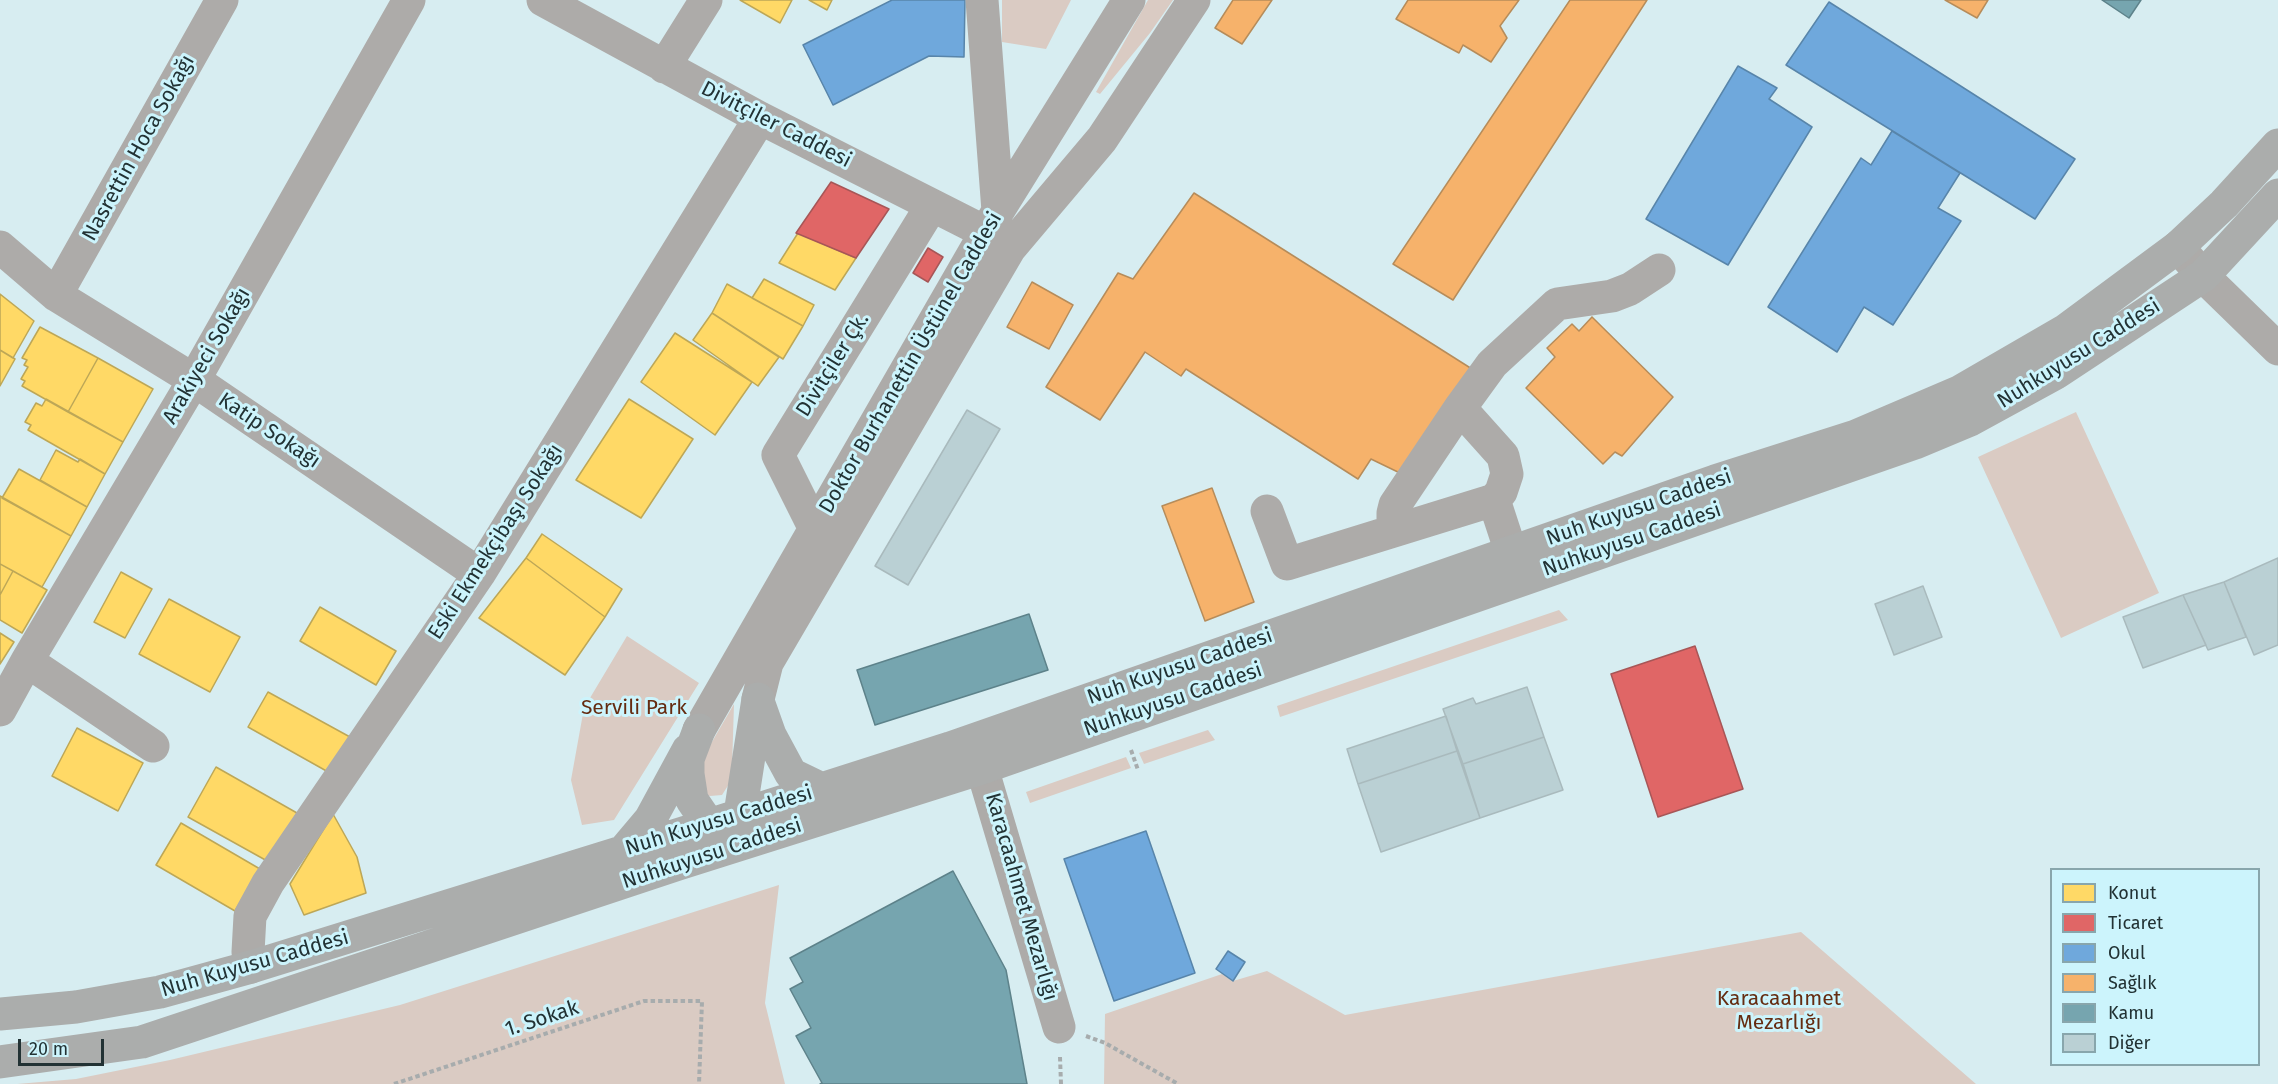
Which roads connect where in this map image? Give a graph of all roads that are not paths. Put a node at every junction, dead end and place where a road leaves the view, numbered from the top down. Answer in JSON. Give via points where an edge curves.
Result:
{"nodes":[{"id":1,"x":222,"y":0,"type":"edge"},
{"id":2,"x":409,"y":0,"type":"edge"},
{"id":3,"x":543,"y":0,"type":"edge"},
{"id":4,"x":706,"y":0,"type":"edge"},
{"id":5,"x":982,"y":0,"type":"edge"},
{"id":6,"x":1129,"y":0,"type":"edge"},
{"id":7,"x":1194,"y":0,"type":"edge"},
{"id":8,"x":664,"y":67,"type":"junction"},
{"id":9,"x":760,"y":118,"type":"junction"},
{"id":10,"x":2278,"y":145,"type":"edge"},
{"id":11,"x":2278,"y":195,"type":"edge"},
{"id":12,"x":932,"y":205,"type":"junction"},
{"id":13,"x":999,"y":231,"type":"junction"},
{"id":14,"x":0,"y":247,"type":"edge"},
{"id":15,"x":2178,"y":247,"type":"junction"},
{"id":16,"x":1659,"y":270,"type":"dead end"},
{"id":17,"x":2203,"y":276,"type":"junction"},
{"id":18,"x":57,"y":295,"type":"junction"},
{"id":19,"x":2278,"y":349,"type":"edge"},
{"id":20,"x":194,"y":380,"type":"junction"},
{"id":21,"x":1460,"y":408,"type":"junction"},
{"id":22,"x":1494,"y":500,"type":"junction"},
{"id":23,"x":1267,"y":511,"type":"dead end"},
{"id":24,"x":815,"y":529,"type":"junction"},
{"id":25,"x":1393,"y":531,"type":"junction"},
{"id":26,"x":1510,"y":552,"type":"junction"},
{"id":27,"x":479,"y":574,"type":"junction"},
{"id":28,"x":27,"y":661,"type":"junction"},
{"id":29,"x":758,"y":699,"type":"junction"},
{"id":30,"x":0,"y":710,"type":"edge"},
{"id":31,"x":1005,"y":728,"type":"junction"},
{"id":32,"x":699,"y":730,"type":"junction"},
{"id":33,"x":153,"y":746,"type":"dead end"},
{"id":34,"x":933,"y":753,"type":"junction"},
{"id":35,"x":982,"y":768,"type":"junction"},
{"id":36,"x":822,"y":789,"type":"junction"},
{"id":37,"x":726,"y":832,"type":"junction"},
{"id":38,"x":623,"y":852,"type":"junction"},
{"id":39,"x":251,"y":967,"type":"junction"},
{"id":40,"x":0,"y":1014,"type":"edge"},
{"id":41,"x":1059,"y":1027,"type":"road end"},
{"id":42,"x":0,"y":1062,"type":"edge"}],
"edges":[{"from":1,"to":18,"type":"street","name":"Nasrettin Hoca Sokağı"},
{"from":2,"to":20,"type":"street","name":"Arakiyeci Sokağı"},
{"from":3,"to":8,"type":"street","name":"Divitçiler Caddesi"},
{"from":4,"to":8,"type":"street"},
{"from":5,"to":13,"type":"street"},
{"from":6,"to":13,"type":"street","name":"Doktor Burhanettin Üstünel Caddesi"},
{"from":7,"to":13,"type":"street","name":"Doktor Burhanettin Üstünel Caddesi","via":[[1102,139]]},
{"from":8,"to":9,"type":"street","name":"Divitçiler Caddesi"},
{"from":9,"to":12,"type":"street","name":"Divitçiler Caddesi"},
{"from":9,"to":27,"type":"street","name":"Eski Ekmekçibaşı Sokağı"},
{"from":10,"to":15,"type":"main road","name":"Nuh Kuyusu Caddesi"},
{"from":11,"to":17,"type":"main road","name":"Nuhkuyusu Caddesi"},
{"from":12,"to":13,"type":"street","name":"Divitçiler Caddesi"},
{"from":12,"to":24,"type":"street","name":"Divitçiler Çk.","via":[[778,455]]},
{"from":13,"to":24,"type":"street","name":"Doktor Burhanettin Üstünel Caddesi"},
{"from":13,"to":29,"type":"street","name":"Doktor Burhanettin Üstünel Caddesi","via":[[767,663]]},
{"from":14,"to":18,"type":"street","name":"Katip Sokağı"},
{"from":15,"to":17,"type":"street"},
{"from":15,"to":26,"type":"main road","name":"Nuh Kuyusu Caddesi","via":[[2066,330],[1959,392],[1856,436]]},
{"from":16,"to":21,"type":"street","via":[[1612,296],[1557,304],[1492,364]]},
{"from":17,"to":19,"type":"street"},
{"from":17,"to":35,"type":"main road","name":"Nuhkuyusu Caddesi","via":[[2056,373],[1970,420],[1915,443]]},
{"from":18,"to":20,"type":"street","name":"Katip Sokağı"},
{"from":20,"to":27,"type":"street","name":"Katip Sokağı"},
{"from":20,"to":28,"type":"street","name":"Arakiyeci Sokağı"},
{"from":21,"to":22,"type":"street","via":[[1506,464],[1505,483]]},
{"from":21,"to":25,"type":"street","via":[[1395,505]]},
{"from":22,"to":25,"type":"street"},
{"from":22,"to":26,"type":"street"},
{"from":23,"to":25,"type":"street","via":[[1287,564]]},
{"from":24,"to":32,"type":"street","name":"Doktor Burhanettin Üstünel Caddesi"},
{"from":26,"to":31,"type":"main road","name":"Nuh Kuyusu Caddesi"},
{"from":27,"to":39,"type":"street","name":"Eski Ekmekçibaşı Sokağı","via":[[268,883],[250,916]]},
{"from":28,"to":30,"type":"street","name":"Arakiyeci Sokağı"},
{"from":28,"to":33,"type":"street"},
{"from":29,"to":36,"type":"main road","via":[[770,735],[791,774]]},
{"from":29,"to":37,"type":"main road"},
{"from":31,"to":34,"type":"main road","name":"Nuh Kuyusu Caddesi"},
{"from":31,"to":35,"type":"main road"},
{"from":32,"to":37,"type":"main road","via":[[688,759],[692,800]]},
{"from":32,"to":38,"type":"main road","via":[[650,820]]},
{"from":34,"to":35,"type":"main road"},
{"from":34,"to":36,"type":"main road","name":"Nuh Kuyusu Caddesi"},
{"from":35,"to":37,"type":"main road","name":"Nuhkuyusu Caddesi","via":[[773,834]]},
{"from":35,"to":41,"type":"street","name":"Karacaahmet Mezarlığı"},
{"from":36,"to":37,"type":"main road","name":"Nuh Kuyusu Caddesi"},
{"from":37,"to":38,"type":"main road","name":"Nuh Kuyusu Caddesi"},
{"from":37,"to":42,"type":"main road","name":"Nuhkuyusu Caddesi","via":[[142,1042]]},
{"from":38,"to":39,"type":"main road","name":"Nuh Kuyusu Caddesi"},
{"from":39,"to":40,"type":"main road","name":"Nuh Kuyusu Caddesi","via":[[160,992],[76,1007]]}]}
